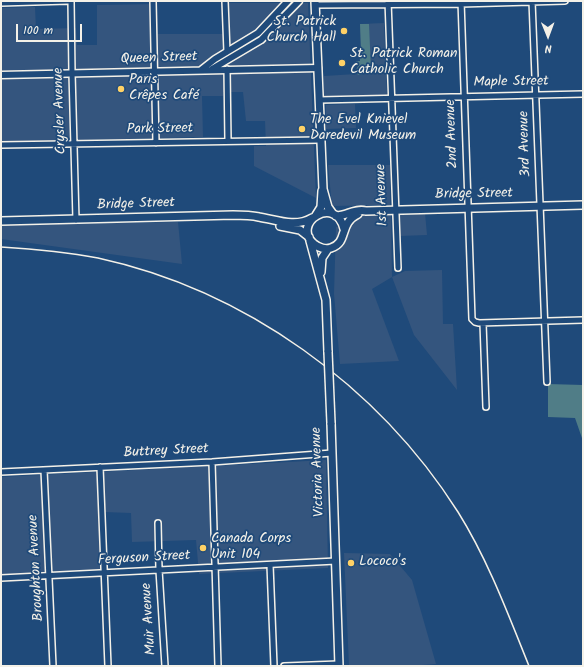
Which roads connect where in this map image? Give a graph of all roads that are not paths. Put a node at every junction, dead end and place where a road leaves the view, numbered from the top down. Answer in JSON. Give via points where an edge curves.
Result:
{"nodes":[{"id":1,"x":68,"y":1,"type":"edge"},
{"id":2,"x":71,"y":1,"type":"edge"},
{"id":3,"x":153,"y":1,"type":"edge"},
{"id":4,"x":225,"y":1,"type":"edge"},
{"id":5,"x":288,"y":1,"type":"edge"},
{"id":6,"x":299,"y":1,"type":"edge"},
{"id":7,"x":565,"y":1,"type":"edge"},
{"id":8,"x":314,"y":2,"type":"edge"},
{"id":9,"x":461,"y":2,"type":"edge"},
{"id":10,"x":532,"y":2,"type":"edge"},
{"id":11,"x":1,"y":3,"type":"edge"},
{"id":12,"x":388,"y":3,"type":"edge"},
{"id":13,"x":227,"y":52,"type":"junction"},
{"id":14,"x":318,"y":68,"type":"junction"},
{"id":15,"x":227,"y":69,"type":"junction"},
{"id":16,"x":201,"y":70,"type":"junction"},
{"id":17,"x":211,"y":70,"type":"junction"},
{"id":18,"x":155,"y":71,"type":"junction"},
{"id":19,"x":72,"y":73,"type":"junction"},
{"id":20,"x":1,"y":75,"type":"edge"},
{"id":21,"x":583,"y":94,"type":"edge"},
{"id":22,"x":536,"y":95,"type":"junction"},
{"id":23,"x":464,"y":96,"type":"junction"},
{"id":24,"x":391,"y":99,"type":"junction"},
{"id":25,"x":319,"y":100,"type":"junction"},
{"id":26,"x":320,"y":140,"type":"junction"},
{"id":27,"x":228,"y":141,"type":"junction"},
{"id":28,"x":156,"y":142,"type":"junction"},
{"id":29,"x":74,"y":144,"type":"junction"},
{"id":30,"x":1,"y":145,"type":"edge"},
{"id":31,"x":323,"y":189,"type":"junction"},
{"id":32,"x":583,"y":205,"type":"edge"},
{"id":33,"x":540,"y":206,"type":"junction"},
{"id":34,"x":468,"y":208,"type":"junction"},
{"id":35,"x":396,"y":210,"type":"junction"},
{"id":36,"x":366,"y":211,"type":"junction"},
{"id":37,"x":335,"y":215,"type":"junction"},
{"id":38,"x":314,"y":217,"type":"junction"},
{"id":39,"x":76,"y":220,"type":"junction"},
{"id":40,"x":1,"y":221,"type":"edge"},
{"id":41,"x":271,"y":221,"type":"junction"},
{"id":42,"x":344,"y":229,"type":"junction"},
{"id":43,"x":309,"y":239,"type":"junction"},
{"id":44,"x":328,"y":249,"type":"junction"},
{"id":45,"x":398,"y":268,"type":"dead end"},
{"id":46,"x":321,"y":278,"type":"junction"},
{"id":47,"x":583,"y":320,"type":"edge"},
{"id":48,"x":544,"y":321,"type":"junction"},
{"id":49,"x":483,"y":323,"type":"junction"},
{"id":50,"x":547,"y":382,"type":"dead end"},
{"id":51,"x":486,"y":407,"type":"dead end"},
{"id":52,"x":332,"y":453,"type":"junction"},
{"id":53,"x":212,"y":462,"type":"junction"},
{"id":54,"x":100,"y":468,"type":"junction"},
{"id":55,"x":44,"y":470,"type":"junction"},
{"id":56,"x":1,"y":472,"type":"edge"},
{"id":57,"x":158,"y":523,"type":"dead end"},
{"id":58,"x":336,"y":561,"type":"junction"},
{"id":59,"x":270,"y":565,"type":"junction"},
{"id":60,"x":214,"y":568,"type":"junction"},
{"id":61,"x":159,"y":570,"type":"junction"},
{"id":62,"x":104,"y":572,"type":"junction"},
{"id":63,"x":49,"y":575,"type":"junction"},
{"id":64,"x":1,"y":578,"type":"edge"},
{"id":65,"x":339,"y":665,"type":"edge"},
{"id":66,"x":54,"y":666,"type":"edge"},
{"id":67,"x":108,"y":666,"type":"edge"},
{"id":68,"x":165,"y":666,"type":"edge"},
{"id":69,"x":218,"y":666,"type":"edge"},
{"id":70,"x":274,"y":666,"type":"edge"},
{"id":71,"x":284,"y":666,"type":"edge"}],
"edges":[{"from":1,"to":11,"type":"street"},
{"from":2,"to":19,"type":"street","name":"Crysler Avenue"},
{"from":3,"to":18,"type":"street"},
{"from":4,"to":13,"type":"street"},
{"from":5,"to":13,"type":"street","via":[[258,33]]},
{"from":6,"to":17,"type":"street","via":[[261,40]]},
{"from":7,"to":10,"type":"street"},
{"from":8,"to":12,"type":"street"},
{"from":8,"to":14,"type":"main road"},
{"from":9,"to":10,"type":"street"},
{"from":9,"to":12,"type":"street"},
{"from":9,"to":23,"type":"street","name":"2nd Avenue"},
{"from":10,"to":22,"type":"street","name":"3rd Avenue"},
{"from":12,"to":24,"type":"street","name":"1st Avenue"},
{"from":13,"to":16,"type":"street"},
{"from":14,"to":15,"type":"street","name":"Queen Street"},
{"from":14,"to":25,"type":"main road"},
{"from":15,"to":17,"type":"street","name":"Queen Street"},
{"from":15,"to":27,"type":"street"},
{"from":16,"to":17,"type":"street","name":"Queen Street"},
{"from":16,"to":18,"type":"street","name":"Queen Street"},
{"from":18,"to":19,"type":"street","name":"Queen Street"},
{"from":18,"to":28,"type":"street"},
{"from":19,"to":20,"type":"street","name":"Queen Street"},
{"from":19,"to":29,"type":"street","name":"Crysler Avenue"},
{"from":21,"to":22,"type":"street","name":"Maple Street"},
{"from":22,"to":23,"type":"street","name":"Maple Street"},
{"from":22,"to":33,"type":"street","name":"3rd Avenue"},
{"from":23,"to":24,"type":"street","name":"Maple Street"},
{"from":23,"to":34,"type":"street","name":"2nd Avenue"},
{"from":24,"to":25,"type":"street","name":"Maple Street"},
{"from":24,"to":35,"type":"street","name":"1st Avenue"},
{"from":25,"to":26,"type":"main road"},
{"from":26,"to":27,"type":"street","name":"Park Street"},
{"from":26,"to":31,"type":"main road"},
{"from":27,"to":28,"type":"street","name":"Park Street"},
{"from":28,"to":29,"type":"street","name":"Park Street"},
{"from":29,"to":30,"type":"street","name":"Park Street"},
{"from":29,"to":39,"type":"street","name":"Crysler Avenue"},
{"from":31,"to":37,"type":"main road","via":[[328,207]]},
{"from":31,"to":38,"type":"main road","via":[[321,207]]},
{"from":32,"to":33,"type":"main road","name":"Bridge Street"},
{"from":33,"to":34,"type":"main road","name":"Bridge Street"},
{"from":33,"to":48,"type":"street","name":"3rd Avenue"},
{"from":34,"to":35,"type":"main road","name":"Bridge Street"},
{"from":34,"to":49,"type":"street","name":"2nd Avenue","via":[[472,319]]},
{"from":35,"to":36,"type":"main road","name":"Bridge Street"},
{"from":35,"to":45,"type":"street","name":"1st Avenue"},
{"from":36,"to":37,"type":"main road","name":"Bridge Street","via":[[357,210],[345,216]]},
{"from":36,"to":42,"type":"main road","name":"Bridge Street","via":[[351,217]]},
{"from":37,"to":38,"type":"main road","via":[[324,213]]},
{"from":37,"to":42,"type":"main road","via":[[342,222]]},
{"from":38,"to":41,"type":"main road","name":"Bridge Street","via":[[297,223]]},
{"from":38,"to":43,"type":"main road","via":[[308,227]]},
{"from":39,"to":40,"type":"main road","name":"Bridge Street"},
{"from":39,"to":41,"type":"main road","name":"Bridge Street","via":[[233,215],[255,216]]},
{"from":41,"to":43,"type":"main road","name":"Bridge Street","via":[[280,226],[300,230]]},
{"from":42,"to":44,"type":"main road","via":[[342,240]]},
{"from":43,"to":44,"type":"main road","via":[[318,247]]},
{"from":43,"to":46,"type":"main road","name":"Victoria Avenue"},
{"from":44,"to":46,"type":"main road","name":"Victoria Avenue","via":[[322,258]]},
{"from":46,"to":52,"type":"main road","name":"Victoria Avenue","bridge":true,"via":[[326,300]]},
{"from":47,"to":48,"type":"street"},
{"from":48,"to":49,"type":"street"},
{"from":48,"to":50,"type":"street","name":"3rd Avenue"},
{"from":49,"to":51,"type":"street"},
{"from":52,"to":53,"type":"street","name":"Buttrey Street"},
{"from":52,"to":58,"type":"main road","name":"Victoria Avenue"},
{"from":53,"to":54,"type":"street","name":"Buttrey Street"},
{"from":53,"to":60,"type":"street"},
{"from":54,"to":55,"type":"street","name":"Buttrey Street"},
{"from":54,"to":62,"type":"street"},
{"from":55,"to":56,"type":"street","name":"Buttrey Street"},
{"from":55,"to":63,"type":"street","name":"Broughton Avenue"},
{"from":57,"to":61,"type":"street","name":"Muir Avenue"},
{"from":58,"to":59,"type":"street","name":"Ferguson Street"},
{"from":58,"to":65,"type":"main road","name":"Victoria Avenue"},
{"from":59,"to":60,"type":"street","name":"Ferguson Street"},
{"from":59,"to":70,"type":"street"},
{"from":60,"to":61,"type":"street","name":"Ferguson Street"},
{"from":60,"to":69,"type":"street"},
{"from":61,"to":62,"type":"street","name":"Ferguson Street"},
{"from":61,"to":68,"type":"street","name":"Muir Avenue"},
{"from":62,"to":63,"type":"street","name":"Ferguson Street"},
{"from":62,"to":67,"type":"street"},
{"from":63,"to":64,"type":"street","name":"Ferguson Street"},
{"from":63,"to":66,"type":"street","name":"Broughton Avenue"},
{"from":65,"to":71,"type":"street"}]}
